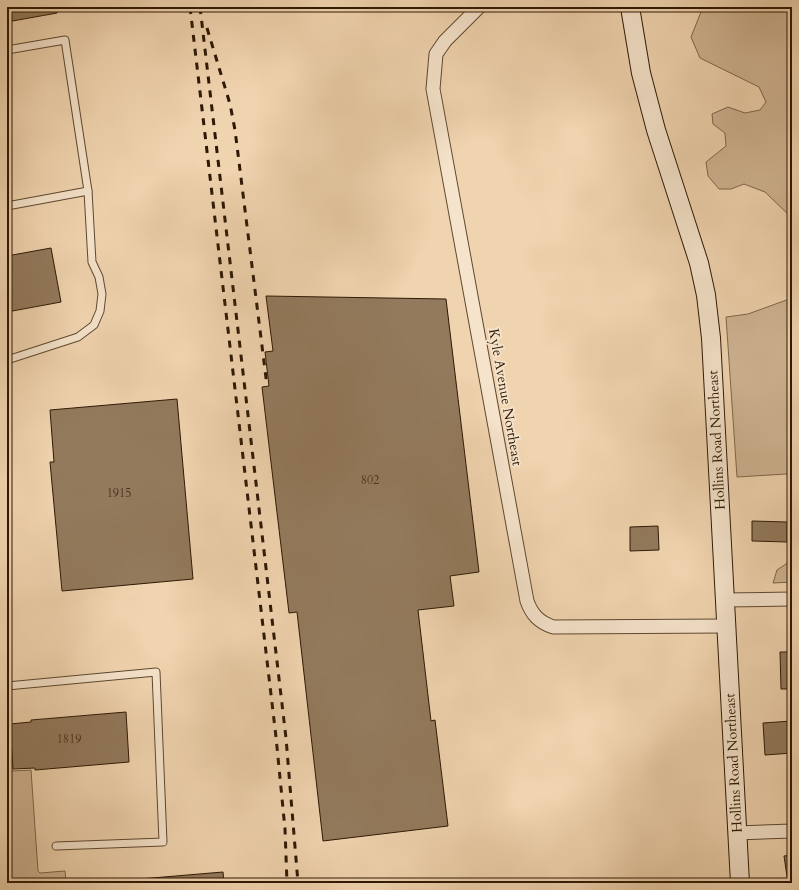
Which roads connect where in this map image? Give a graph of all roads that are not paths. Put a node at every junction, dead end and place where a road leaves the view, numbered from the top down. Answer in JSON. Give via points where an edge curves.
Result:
{"nodes":[{"id":1,"x":480,"y":7,"type":"edge"},
{"id":2,"x":630,"y":7,"type":"edge"},
{"id":3,"x":7,"y":50,"type":"edge"},
{"id":4,"x":88,"y":190,"type":"junction"},
{"id":5,"x":7,"y":206,"type":"edge"},
{"id":6,"x":7,"y":360,"type":"edge"},
{"id":7,"x":792,"y":599,"type":"edge"},
{"id":8,"x":724,"y":600,"type":"junction"},
{"id":9,"x":726,"y":626,"type":"junction"},
{"id":10,"x":7,"y":686,"type":"edge"},
{"id":11,"x":792,"y":831,"type":"edge"},
{"id":12,"x":737,"y":833,"type":"junction"},
{"id":13,"x":56,"y":846,"type":"dead end"},
{"id":14,"x":740,"y":883,"type":"edge"}],
"edges":[{"from":1,"to":9,"type":"street","name":"Kyle Avenue Northeast","via":[[444,41],[436,54],[433,89],[530,610],[537,619],[553,627]]},
{"from":2,"to":8,"type":"main road","name":"Hollins Road Northeast","via":[[641,73],[654,123],[699,263],[706,295],[711,338]]},
{"from":3,"to":4,"type":"lane","via":[[65,40]]},
{"from":4,"to":5,"type":"lane"},
{"from":4,"to":6,"type":"lane","via":[[92,262],[102,294],[100,311],[94,325],[78,337]]},
{"from":7,"to":8,"type":"street"},
{"from":8,"to":9,"type":"main road","name":"Hollins Road Northeast"},
{"from":9,"to":12,"type":"main road","name":"Hollins Road Northeast"},
{"from":10,"to":13,"type":"lane","via":[[156,672],[163,842]]},
{"from":11,"to":12,"type":"street"},
{"from":12,"to":14,"type":"main road","name":"Hollins Road Northeast"}]}
